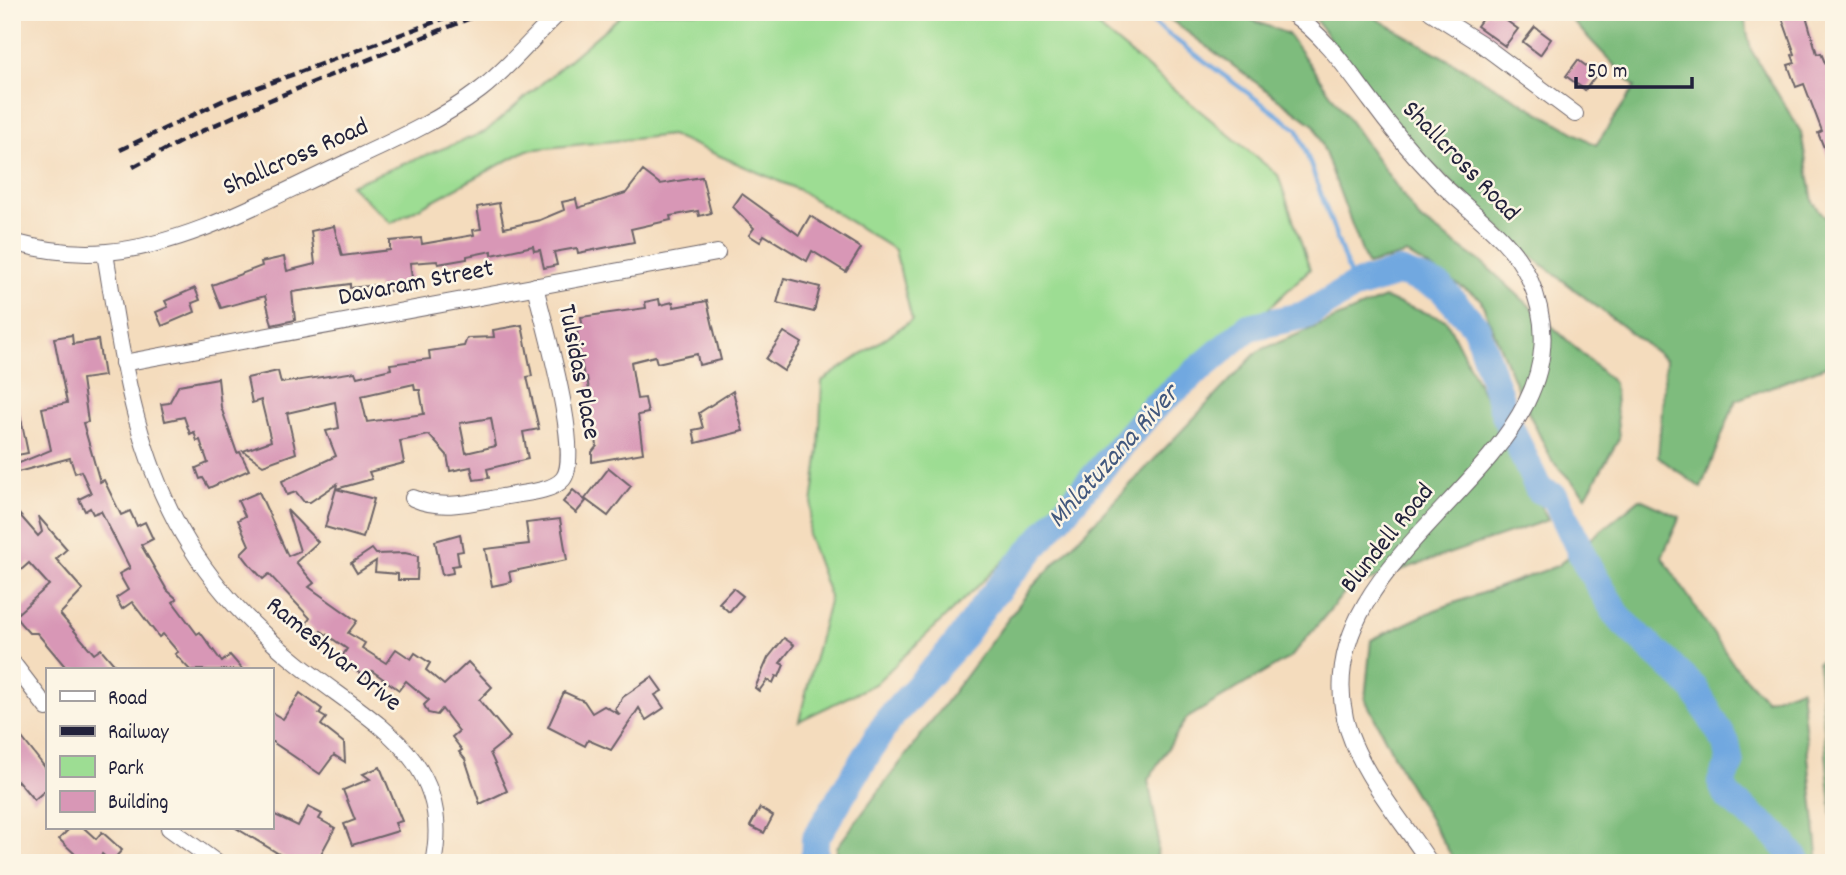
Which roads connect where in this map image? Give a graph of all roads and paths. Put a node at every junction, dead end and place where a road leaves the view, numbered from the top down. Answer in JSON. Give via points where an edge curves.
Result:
{"nodes":[{"id":1,"x":561,"y":12,"type":"edge"},
{"id":2,"x":1290,"y":12,"type":"edge"},
{"id":3,"x":1431,"y":12,"type":"edge"},
{"id":4,"x":1575,"y":114,"type":"dead end"},
{"id":5,"x":12,"y":242,"type":"edge"},
{"id":6,"x":104,"y":253,"type":"junction"},
{"id":7,"x":717,"y":253,"type":"dead end"},
{"id":8,"x":536,"y":286,"type":"junction"},
{"id":9,"x":1542,"y":330,"type":"joint"},
{"id":10,"x":124,"y":363,"type":"junction"},
{"id":11,"x":413,"y":498,"type":"dead end"},
{"id":12,"x":12,"y":662,"type":"edge"},
{"id":13,"x":46,"y":707,"type":"edge"},
{"id":14,"x":172,"y":830,"type":"edge"},
{"id":15,"x":217,"y":863,"type":"edge"},
{"id":16,"x":433,"y":863,"type":"edge"},
{"id":17,"x":1430,"y":863,"type":"edge"}],
"edges":[{"from":1,"to":6,"type":"street","name":"Shallcross Road","via":[[479,91],[440,117],[189,232]]},
{"from":2,"to":9,"type":"street","name":"Shallcross Road","via":[[1342,61],[1435,178],[1511,251],[1530,280]]},
{"from":3,"to":4,"type":"street"},
{"from":5,"to":6,"type":"street","name":"Shallcross Road"},
{"from":6,"to":10,"type":"street","name":"Rameshvar Drive"},
{"from":7,"to":8,"type":"street","name":"Davaram Street"},
{"from":8,"to":10,"type":"street","name":"Davaram Street"},
{"from":8,"to":11,"type":"street","name":"Tulsidas Place","via":[[569,433],[570,466],[565,477],[548,487],[470,502],[427,505]]},
{"from":9,"to":17,"type":"street","name":"Blundell Road","via":[[1540,363],[1530,398],[1510,431],[1358,611],[1341,672],[1345,720],[1360,758]]},
{"from":10,"to":16,"type":"street","name":"Rameshvar Drive","via":[[149,462],[190,547],[221,590],[264,636],[372,718],[411,756],[432,796],[437,823]]},
{"from":12,"to":13,"type":"street"},
{"from":14,"to":15,"type":"street"}]}
